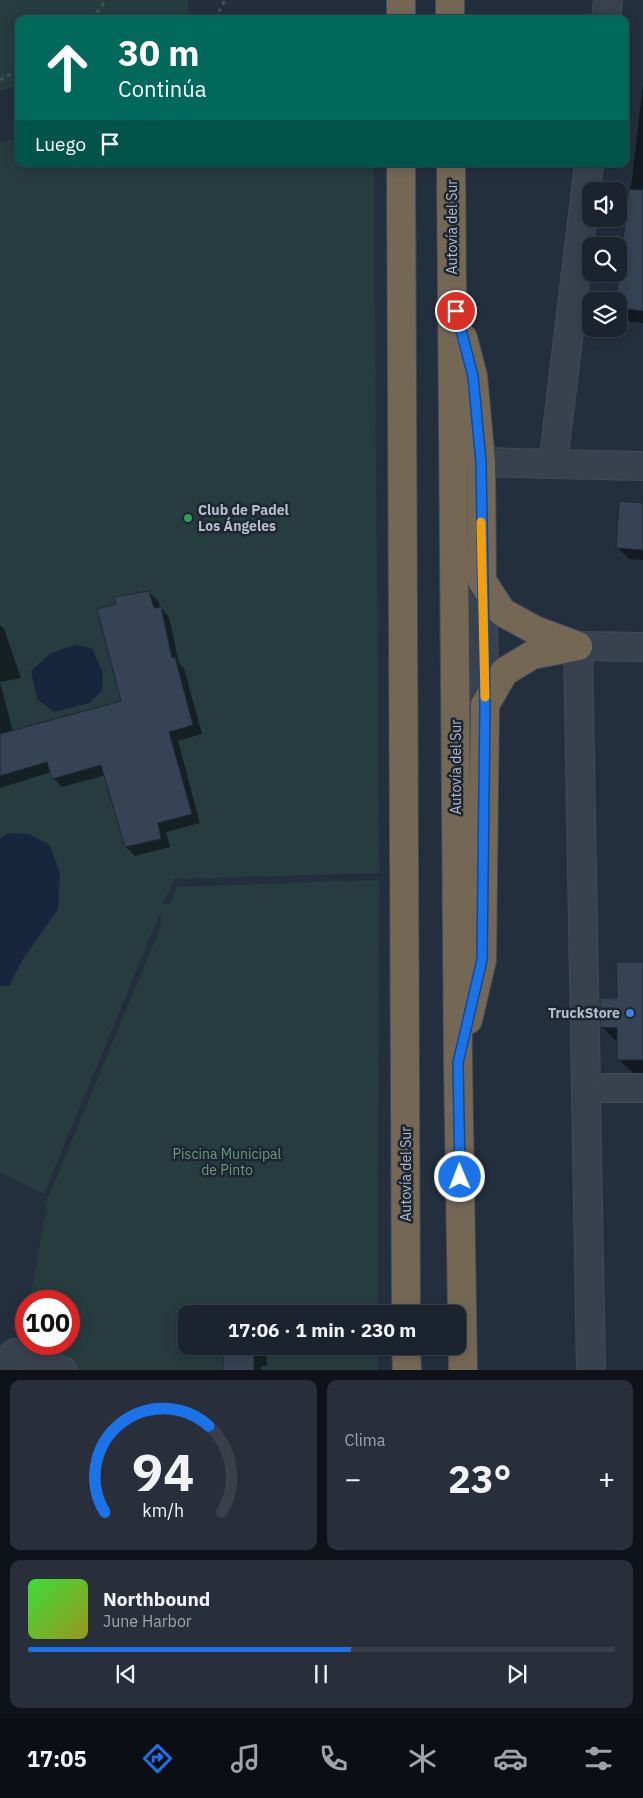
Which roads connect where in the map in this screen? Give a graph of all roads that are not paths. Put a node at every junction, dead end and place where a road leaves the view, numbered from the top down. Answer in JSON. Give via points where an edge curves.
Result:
{"nodes":[{"id":1,"x":401,"y":0,"type":"edge"},
{"id":2,"x":450,"y":0,"type":"edge"},
{"id":3,"x":608,"y":0,"type":"edge"},
{"id":4,"x":401,"y":15,"type":"edge"},
{"id":5,"x":450,"y":15,"type":"edge"},
{"id":6,"x":606,"y":15,"type":"edge"},
{"id":7,"x":401,"y":167,"type":"edge"},
{"id":8,"x":451,"y":167,"type":"edge"},
{"id":9,"x":589,"y":167,"type":"edge"},
{"id":10,"x":452,"y":295,"type":"junction"},
{"id":11,"x":481,"y":462,"type":"junction"},
{"id":12,"x":553,"y":464,"type":"junction"},
{"id":13,"x":643,"y":466,"type":"edge"},
{"id":14,"x":482,"y":581,"type":"junction"},
{"id":15,"x":578,"y":646,"type":"junction"},
{"id":16,"x":643,"y":647,"type":"edge"},
{"id":17,"x":485,"y":705,"type":"junction"},
{"id":18,"x":458,"y":1063,"type":"junction"},
{"id":19,"x":586,"y":1088,"type":"junction"},
{"id":20,"x":643,"y":1088,"type":"edge"},
{"id":21,"x":406,"y":1305,"type":"edge"},
{"id":22,"x":406,"y":1355,"type":"edge"},
{"id":23,"x":1,"y":1370,"type":"edge"},
{"id":24,"x":62,"y":1370,"type":"edge"},
{"id":25,"x":406,"y":1370,"type":"edge"},
{"id":26,"x":463,"y":1370,"type":"edge"},
{"id":27,"x":591,"y":1370,"type":"edge"}],
"edges":[{"from":1,"to":4,"type":"highway"},
{"from":2,"to":5,"type":"highway"},
{"from":3,"to":6,"type":"street"},
{"from":7,"to":21,"type":"highway","name":"Autovía del Sur"},
{"from":8,"to":10,"type":"highway","name":"Autovía del Sur"},
{"from":9,"to":12,"type":"street"},
{"from":10,"to":11,"type":"highway","via":[[473,376]]},
{"from":10,"to":18,"type":"highway","name":"Autovía del Sur"},
{"from":11,"to":12,"type":"street"},
{"from":11,"to":14,"type":"highway"},
{"from":12,"to":13,"type":"street"},
{"from":14,"to":15,"type":"highway","via":[[502,612],[535,630]]},
{"from":14,"to":17,"type":"street"},
{"from":15,"to":16,"type":"street"},
{"from":15,"to":17,"type":"highway","via":[[532,656],[504,672]]},
{"from":15,"to":19,"type":"street"},
{"from":17,"to":18,"type":"highway","via":[[482,960]]},
{"from":18,"to":26,"type":"highway","name":"Autovía del Sur"},
{"from":19,"to":20,"type":"street"},
{"from":19,"to":27,"type":"street"},
{"from":22,"to":25,"type":"highway"},
{"from":23,"to":24,"type":"street","via":[[14,1353]]}]}
